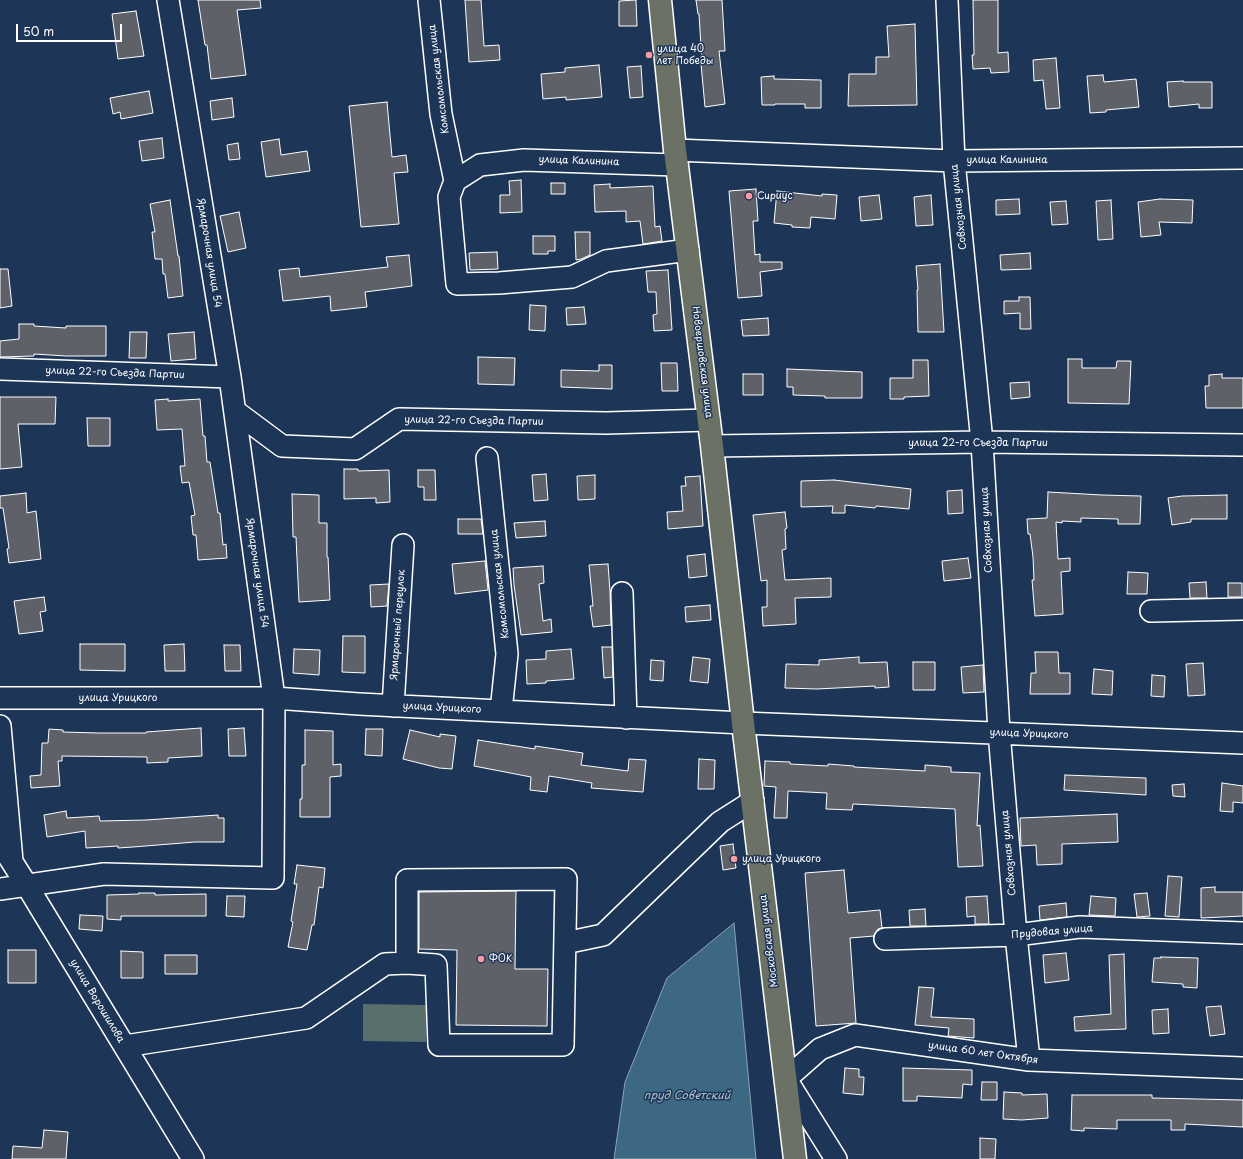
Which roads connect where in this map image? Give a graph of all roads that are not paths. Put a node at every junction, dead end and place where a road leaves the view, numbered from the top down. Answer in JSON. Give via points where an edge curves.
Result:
{"nodes":[{"id":1,"x":168,"y":0,"type":"edge"},
{"id":2,"x":429,"y":0,"type":"edge"},
{"id":3,"x":660,"y":0,"type":"edge"},
{"id":4,"x":947,"y":0,"type":"edge"},
{"id":5,"x":676,"y":157,"type":"junction"},
{"id":6,"x":1243,"y":158,"type":"edge"},
{"id":7,"x":954,"y":160,"type":"junction"},
{"id":8,"x":455,"y":182,"type":"junction"},
{"id":9,"x":688,"y":250,"type":"junction"},
{"id":10,"x":0,"y":368,"type":"edge"},
{"id":11,"x":230,"y":377,"type":"junction"},
{"id":12,"x":235,"y":411,"type":"junction"},
{"id":13,"x":709,"y":420,"type":"junction"},
{"id":14,"x":982,"y":442,"type":"junction"},
{"id":15,"x":1243,"y":445,"type":"edge"},
{"id":16,"x":712,"y":446,"type":"junction"},
{"id":17,"x":487,"y":458,"type":"dead end"},
{"id":18,"x":403,"y":545,"type":"dead end"},
{"id":19,"x":622,"y":593,"type":"dead end"},
{"id":20,"x":1243,"y":609,"type":"edge"},
{"id":21,"x":1151,"y":611,"type":"dead end"},
{"id":22,"x":0,"y":698,"type":"edge"},
{"id":23,"x":274,"y":698,"type":"junction"},
{"id":24,"x":393,"y":706,"type":"junction"},
{"id":25,"x":501,"y":711,"type":"junction"},
{"id":26,"x":626,"y":718,"type":"junction"},
{"id":27,"x":743,"y":724,"type":"junction"},
{"id":28,"x":0,"y":726,"type":"edge"},
{"id":29,"x":999,"y":732,"type":"junction"},
{"id":30,"x":1243,"y":743,"type":"edge"},
{"id":31,"x":753,"y":801,"type":"junction"},
{"id":32,"x":0,"y":843,"type":"edge"},
{"id":33,"x":12,"y":863,"type":"junction"},
{"id":34,"x":26,"y":884,"type":"junction"},
{"id":35,"x":0,"y":889,"type":"edge"},
{"id":36,"x":1243,"y":934,"type":"edge"},
{"id":37,"x":1016,"y":935,"type":"junction"},
{"id":38,"x":885,"y":939,"type":"dead end"},
{"id":39,"x":565,"y":943,"type":"junction"},
{"id":40,"x":407,"y":963,"type":"junction"},
{"id":41,"x":125,"y":1046,"type":"junction"},
{"id":42,"x":1029,"y":1060,"type":"junction"},
{"id":43,"x":1243,"y":1068,"type":"edge"},
{"id":44,"x":786,"y":1079,"type":"junction"},
{"id":45,"x":193,"y":1159,"type":"edge"},
{"id":46,"x":795,"y":1159,"type":"edge"},
{"id":47,"x":836,"y":1159,"type":"edge"}],
"edges":[{"from":1,"to":11,"type":"street","name":"Ярмарочная улица 54"},
{"from":2,"to":8,"type":"street","name":"Комсомольская улица","via":[[441,114]]},
{"from":3,"to":5,"type":"main road","name":"Новоершовская улица"},
{"from":4,"to":7,"type":"street","name":"Совхозная улица"},
{"from":5,"to":7,"type":"street","name":"улица Калинина"},
{"from":5,"to":8,"type":"street","name":"улица Калинина","via":[[524,160],[480,165]]},
{"from":5,"to":9,"type":"main road","name":"Новоершовская улица"},
{"from":6,"to":7,"type":"street","name":"улица Калинина"},
{"from":7,"to":14,"type":"street","name":"Совхозная улица"},
{"from":8,"to":9,"type":"street","via":[[449,196],[457,284],[572,277],[606,261]]},
{"from":9,"to":13,"type":"main road","name":"Новоершовская улица"},
{"from":10,"to":11,"type":"street","name":"улица 22-го Съезда Партии"},
{"from":11,"to":12,"type":"street","name":"Ярмарочная улица 54"},
{"from":12,"to":13,"type":"street","name":"улица 22-го Съезда Партии","via":[[282,446],[355,449],[399,420],[606,423]]},
{"from":12,"to":23,"type":"street","name":"Ярмарочная улица 54"},
{"from":13,"to":16,"type":"main road","name":"Новоершовская улица"},
{"from":14,"to":15,"type":"street","name":"улица 22-го Съезда Партии"},
{"from":14,"to":16,"type":"street","name":"улица 22-го Съезда Партии"},
{"from":14,"to":29,"type":"street","name":"Совхозная улица"},
{"from":16,"to":27,"type":"main road","name":"Новоершовская улица"},
{"from":17,"to":25,"type":"street","name":"Комсомольская улица","via":[[507,654]]},
{"from":18,"to":24,"type":"street","name":"Ярмарочный переулок"},
{"from":19,"to":26,"type":"street"},
{"from":20,"to":21,"type":"street"},
{"from":22,"to":23,"type":"street","name":"улица Урицкого"},
{"from":23,"to":24,"type":"street","name":"улица Урицкого"},
{"from":23,"to":34,"type":"street","name":"Ярмарочная улица 54","via":[[273,878],[104,874]]},
{"from":24,"to":25,"type":"street","name":"улица Урицкого"},
{"from":25,"to":26,"type":"street","name":"улица Урицкого"},
{"from":26,"to":27,"type":"street","name":"улица Урицкого"},
{"from":27,"to":29,"type":"street","name":"улица Урицкого"},
{"from":27,"to":31,"type":"main road","name":"Московская улица"},
{"from":28,"to":33,"type":"street"},
{"from":29,"to":30,"type":"street","name":"улица Урицкого"},
{"from":29,"to":37,"type":"street","name":"Совхозная улица"},
{"from":31,"to":39,"type":"street","via":[[720,822],[603,935]]},
{"from":31,"to":44,"type":"main road","name":"Московская улица"},
{"from":32,"to":33,"type":"street","name":"улица Ворошилова"},
{"from":33,"to":34,"type":"street","name":"улица Ворошилова"},
{"from":34,"to":35,"type":"street","name":"Ярмарочная улица 54"},
{"from":34,"to":41,"type":"street","name":"улица Ворошилова"},
{"from":36,"to":37,"type":"street","name":"Прудовая улица","via":[[1080,927]]},
{"from":37,"to":38,"type":"street","name":"Прудовая улица"},
{"from":37,"to":42,"type":"street","name":"Совхозная улица"},
{"from":39,"to":40,"type":"street","via":[[566,879],[407,880]]},
{"from":39,"to":40,"type":"street","via":[[563,1046],[439,1044],[436,965]]},
{"from":40,"to":41,"type":"street","via":[[385,964],[306,1018]]},
{"from":41,"to":45,"type":"street","name":"улица Ворошилова"},
{"from":42,"to":43,"type":"street","name":"улица 60 лет Октября"},
{"from":42,"to":44,"type":"street","name":"улица 60 лет Октября","via":[[855,1035],[820,1049]]},
{"from":44,"to":46,"type":"main road","name":"Московская улица"},
{"from":44,"to":47,"type":"street"}]}
